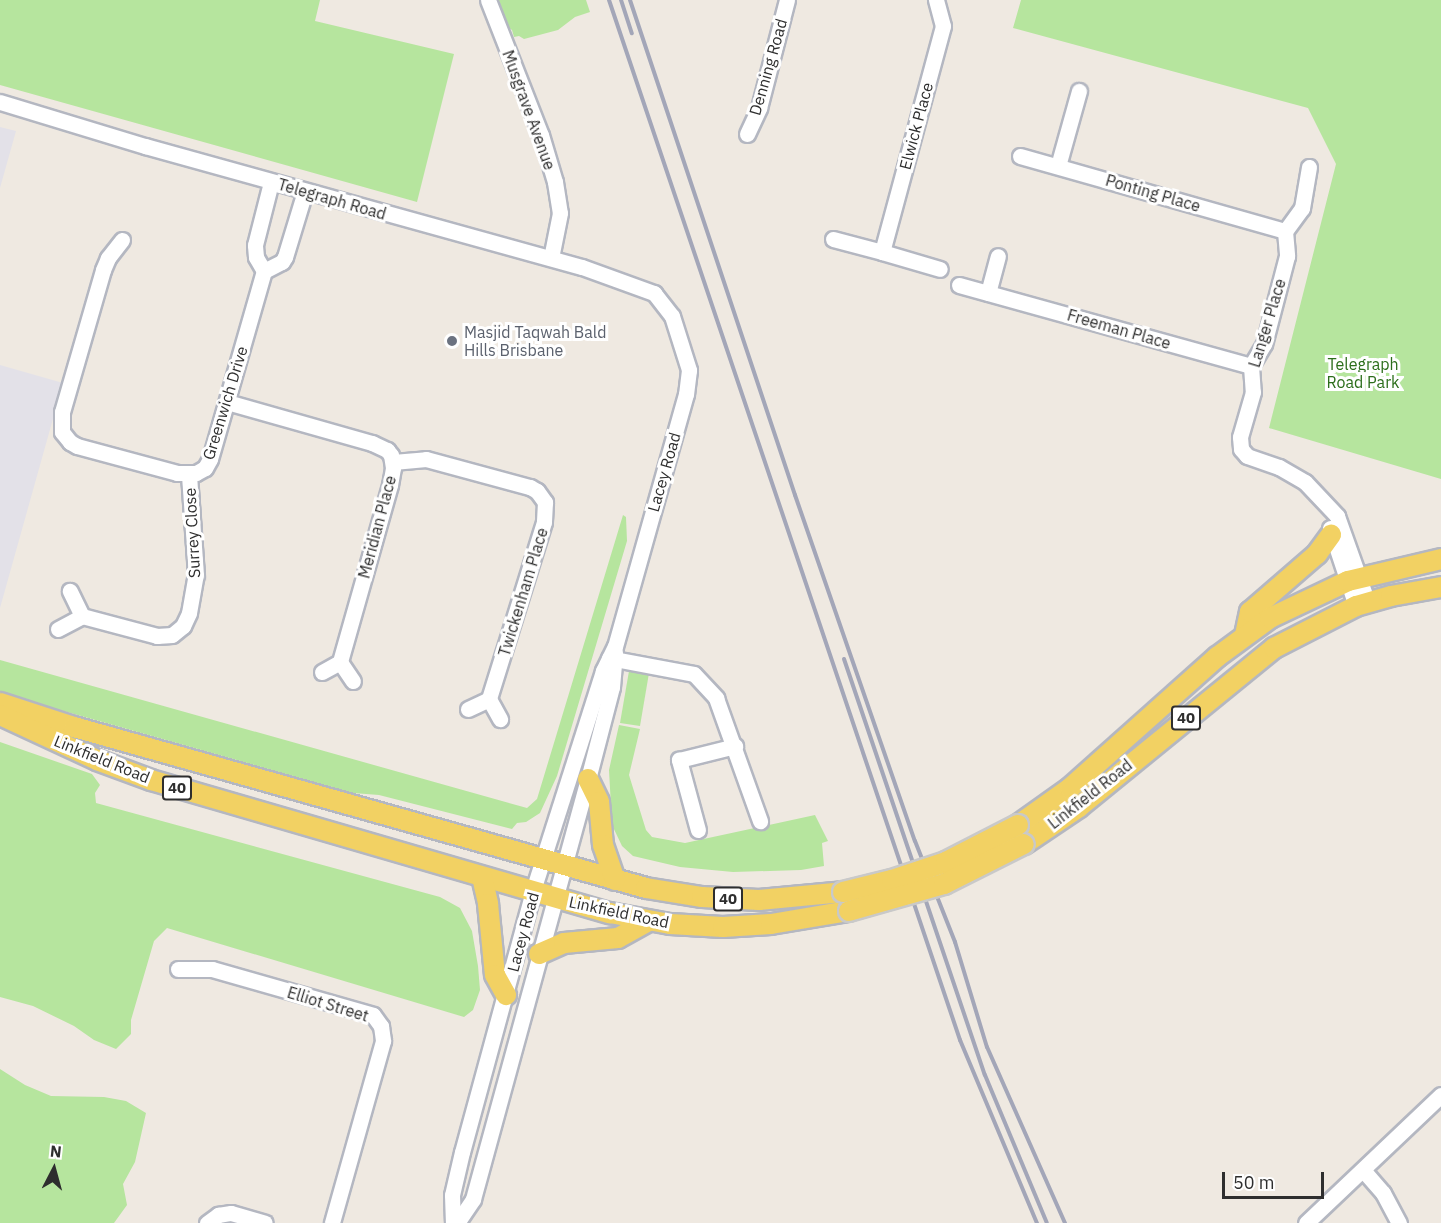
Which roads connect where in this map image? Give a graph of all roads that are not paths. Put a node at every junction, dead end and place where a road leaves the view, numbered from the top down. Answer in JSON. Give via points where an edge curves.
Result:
{"nodes":[{"id":1,"x":488,"y":0,"type":"edge"},
{"id":2,"x":787,"y":0,"type":"edge"},
{"id":3,"x":936,"y":0,"type":"edge"},
{"id":4,"x":1079,"y":91,"type":"dead end"},
{"id":5,"x":0,"y":102,"type":"edge"},
{"id":6,"x":747,"y":134,"type":"dead end"},
{"id":7,"x":1020,"y":156,"type":"dead end"},
{"id":8,"x":1058,"y":166,"type":"junction"},
{"id":9,"x":1309,"y":167,"type":"dead end"},
{"id":10,"x":272,"y":182,"type":"junction"},
{"id":11,"x":305,"y":191,"type":"junction"},
{"id":12,"x":1285,"y":231,"type":"junction"},
{"id":13,"x":833,"y":239,"type":"dead end"},
{"id":14,"x":122,"y":240,"type":"dead end"},
{"id":15,"x":882,"y":252,"type":"junction"},
{"id":16,"x":999,"y":256,"type":"dead end"},
{"id":17,"x":550,"y":258,"type":"junction"},
{"id":18,"x":940,"y":269,"type":"dead end"},
{"id":19,"x":264,"y":271,"type":"junction"},
{"id":20,"x":959,"y":285,"type":"dead end"},
{"id":21,"x":988,"y":293,"type":"junction"},
{"id":22,"x":662,"y":300,"type":"joint"},
{"id":23,"x":1251,"y":366,"type":"junction"},
{"id":24,"x":226,"y":402,"type":"junction"},
{"id":25,"x":393,"y":462,"type":"junction"},
{"id":26,"x":189,"y":474,"type":"junction"},
{"id":27,"x":1325,"y":504,"type":"junction"},
{"id":28,"x":1332,"y":535,"type":"junction"},
{"id":29,"x":1441,"y":559,"type":"edge"},
{"id":30,"x":1353,"y":579,"type":"junction"},
{"id":31,"x":1441,"y":587,"type":"edge"},
{"id":32,"x":70,"y":591,"type":"dead end"},
{"id":33,"x":1362,"y":605,"type":"junction"},
{"id":34,"x":82,"y":615,"type":"junction"},
{"id":35,"x":58,"y":629,"type":"dead end"},
{"id":36,"x":1245,"y":635,"type":"junction"},
{"id":37,"x":613,"y":655,"type":"junction"},
{"id":38,"x":340,"y":662,"type":"junction"},
{"id":39,"x":322,"y":672,"type":"dead end"},
{"id":40,"x":353,"y":681,"type":"dead end"},
{"id":41,"x":489,"y":699,"type":"junction"},
{"id":42,"x":0,"y":703,"type":"edge"},
{"id":43,"x":468,"y":709,"type":"dead end"},
{"id":44,"x":0,"y":715,"type":"edge"},
{"id":45,"x":500,"y":719,"type":"dead end"},
{"id":46,"x":735,"y":746,"type":"junction"},
{"id":47,"x":588,"y":779,"type":"junction"},
{"id":48,"x":760,"y":821,"type":"dead end"},
{"id":49,"x":698,"y":830,"type":"dead end"},
{"id":50,"x":544,"y":860,"type":"junction"},
{"id":51,"x":564,"y":865,"type":"junction"},
{"id":52,"x":482,"y":877,"type":"junction"},
{"id":53,"x":615,"y":880,"type":"junction"},
{"id":54,"x":534,"y":891,"type":"junction"},
{"id":55,"x":555,"y":897,"type":"junction"},
{"id":56,"x":846,"y":902,"type":"junction"},
{"id":57,"x":650,"y":921,"type":"junction"},
{"id":58,"x":539,"y":954,"type":"junction"},
{"id":59,"x":178,"y":969,"type":"dead end"},
{"id":60,"x":506,"y":995,"type":"junction"},
{"id":61,"x":1441,"y":1095,"type":"edge"},
{"id":62,"x":1362,"y":1170,"type":"junction"},
{"id":63,"x":207,"y":1223,"type":"edge"},
{"id":64,"x":266,"y":1223,"type":"edge"},
{"id":65,"x":332,"y":1223,"type":"edge"},
{"id":66,"x":455,"y":1223,"type":"edge"},
{"id":67,"x":1306,"y":1223,"type":"edge"},
{"id":68,"x":1399,"y":1223,"type":"edge"}],
"edges":[{"from":1,"to":17,"type":"street","name":"Musgrave Avenue","via":[[541,135],[555,182],[560,213]]},
{"from":2,"to":6,"type":"street","name":"Denning Road","via":[[759,108]]},
{"from":3,"to":15,"type":"street","name":"Elwick Place","via":[[943,26]]},
{"from":4,"to":8,"type":"street"},
{"from":5,"to":10,"type":"street","name":"Telegraph Road"},
{"from":7,"to":8,"type":"street","name":"Ponting Place"},
{"from":8,"to":12,"type":"street","name":"Ponting Place"},
{"from":9,"to":12,"type":"street","via":[[1302,208]]},
{"from":10,"to":11,"type":"street","name":"Telegraph Road"},
{"from":10,"to":19,"type":"street","via":[[255,245]]},
{"from":11,"to":17,"type":"street","name":"Telegraph Road"},
{"from":11,"to":19,"type":"street","via":[[285,257]]},
{"from":12,"to":23,"type":"street","name":"Langer Place","via":[[1287,256],[1264,344]]},
{"from":13,"to":15,"type":"street"},
{"from":14,"to":26,"type":"street","name":"Greenwich Drive","via":[[103,270],[62,412],[62,432],[77,446]]},
{"from":15,"to":18,"type":"street"},
{"from":16,"to":21,"type":"street"},
{"from":17,"to":22,"type":"street","name":"Telegraph Road","via":[[635,285]]},
{"from":19,"to":24,"type":"street","name":"Greenwich Drive"},
{"from":20,"to":21,"type":"street","name":"Freeman Place"},
{"from":21,"to":23,"type":"street","name":"Freeman Place"},
{"from":22,"to":37,"type":"street","name":"Lacey Road","via":[[672,316],[687,361],[688,386]]},
{"from":23,"to":27,"type":"street","name":"Langer Place","via":[[1253,392],[1240,437],[1241,449],[1247,456],[1305,482]]},
{"from":24,"to":25,"type":"street","name":"Meridian Place","via":[[372,443],[387,450]]},
{"from":24,"to":26,"type":"street","name":"Greenwich Drive","via":[[208,464]]},
{"from":25,"to":38,"type":"street","name":"Meridian Place"},
{"from":25,"to":41,"type":"street","name":"Twickenham Place","via":[[426,459],[530,487],[545,502],[544,522]]},
{"from":26,"to":34,"type":"street","name":"Surrey Close","via":[[196,575],[183,626],[172,634],[157,636]]},
{"from":27,"to":28,"type":"street"},
{"from":27,"to":30,"type":"street","via":[[1336,516]]},
{"from":28,"to":30,"type":"street"},
{"from":28,"to":36,"type":"main road","via":[[1317,554],[1250,612]]},
{"from":29,"to":30,"type":"main road","number":"40"},
{"from":30,"to":33,"type":"street"},
{"from":30,"to":36,"type":"main road","name":"Linkfield Road","number":"40","via":[[1293,606]]},
{"from":31,"to":33,"type":"main road","number":"40"},
{"from":32,"to":34,"type":"street"},
{"from":33,"to":56,"type":"main road","name":"Linkfield Road","number":"40","bridge":true,"via":[[1298,634],[1255,661],[1079,807],[1024,844],[944,884]]},
{"from":34,"to":35,"type":"street"},
{"from":36,"to":56,"type":"main road","name":"Linkfield Road","number":"40","bridge":true,"via":[[1070,788],[1018,825],[946,862],[892,880]]},
{"from":37,"to":46,"type":"street","via":[[694,674],[721,705]]},
{"from":37,"to":47,"type":"street","name":"Lacey Road","via":[[612,687]]},
{"from":37,"to":50,"type":"street","name":"Lacey Road","via":[[603,671]]},
{"from":38,"to":39,"type":"street"},
{"from":38,"to":40,"type":"street"},
{"from":41,"to":43,"type":"street"},
{"from":41,"to":45,"type":"street"},
{"from":42,"to":50,"type":"main road","name":"Linkfield Road","number":"40"},
{"from":44,"to":52,"type":"main road","name":"Linkfield Road","number":"40","via":[[151,780]]},
{"from":46,"to":48,"type":"street"},
{"from":46,"to":49,"type":"street","via":[[679,760]]},
{"from":47,"to":51,"type":"street","name":"Lacey Road"},
{"from":47,"to":53,"type":"main road","via":[[599,802],[603,845]]},
{"from":50,"to":51,"type":"main road","name":"Linkfield Road","number":"40"},
{"from":50,"to":54,"type":"street","name":"Lacey Road"},
{"from":51,"to":53,"type":"main road","name":"Linkfield Road","number":"40"},
{"from":51,"to":55,"type":"street","name":"Lacey Road"},
{"from":52,"to":54,"type":"main road","name":"Linkfield Road","number":"40"},
{"from":52,"to":60,"type":"main road","via":[[495,975]]},
{"from":53,"to":56,"type":"main road","name":"Linkfield Road","number":"40","via":[[678,894]]},
{"from":54,"to":55,"type":"main road","name":"Linkfield Road","number":"40"},
{"from":54,"to":60,"type":"street","name":"Lacey Road"},
{"from":55,"to":57,"type":"main road","name":"Linkfield Road","number":"40"},
{"from":55,"to":58,"type":"street","name":"Lacey Road"},
{"from":56,"to":57,"type":"main road","name":"Linkfield Road","number":"40","via":[[739,926]]},
{"from":57,"to":58,"type":"main road","via":[[618,938],[564,943]]},
{"from":58,"to":66,"type":"street","name":"Lacey Road","via":[[473,1199]]},
{"from":59,"to":65,"type":"street","name":"Elliot Street","via":[[212,969],[373,1015],[381,1026],[383,1041]]},
{"from":60,"to":66,"type":"street","name":"Lacey Road","via":[[452,1195]]},
{"from":61,"to":62,"type":"street"},
{"from":62,"to":67,"type":"street"},
{"from":62,"to":68,"type":"street","via":[[1383,1193]]},
{"from":63,"to":64,"type":"street","via":[[218,1215],[231,1213]]}]}
